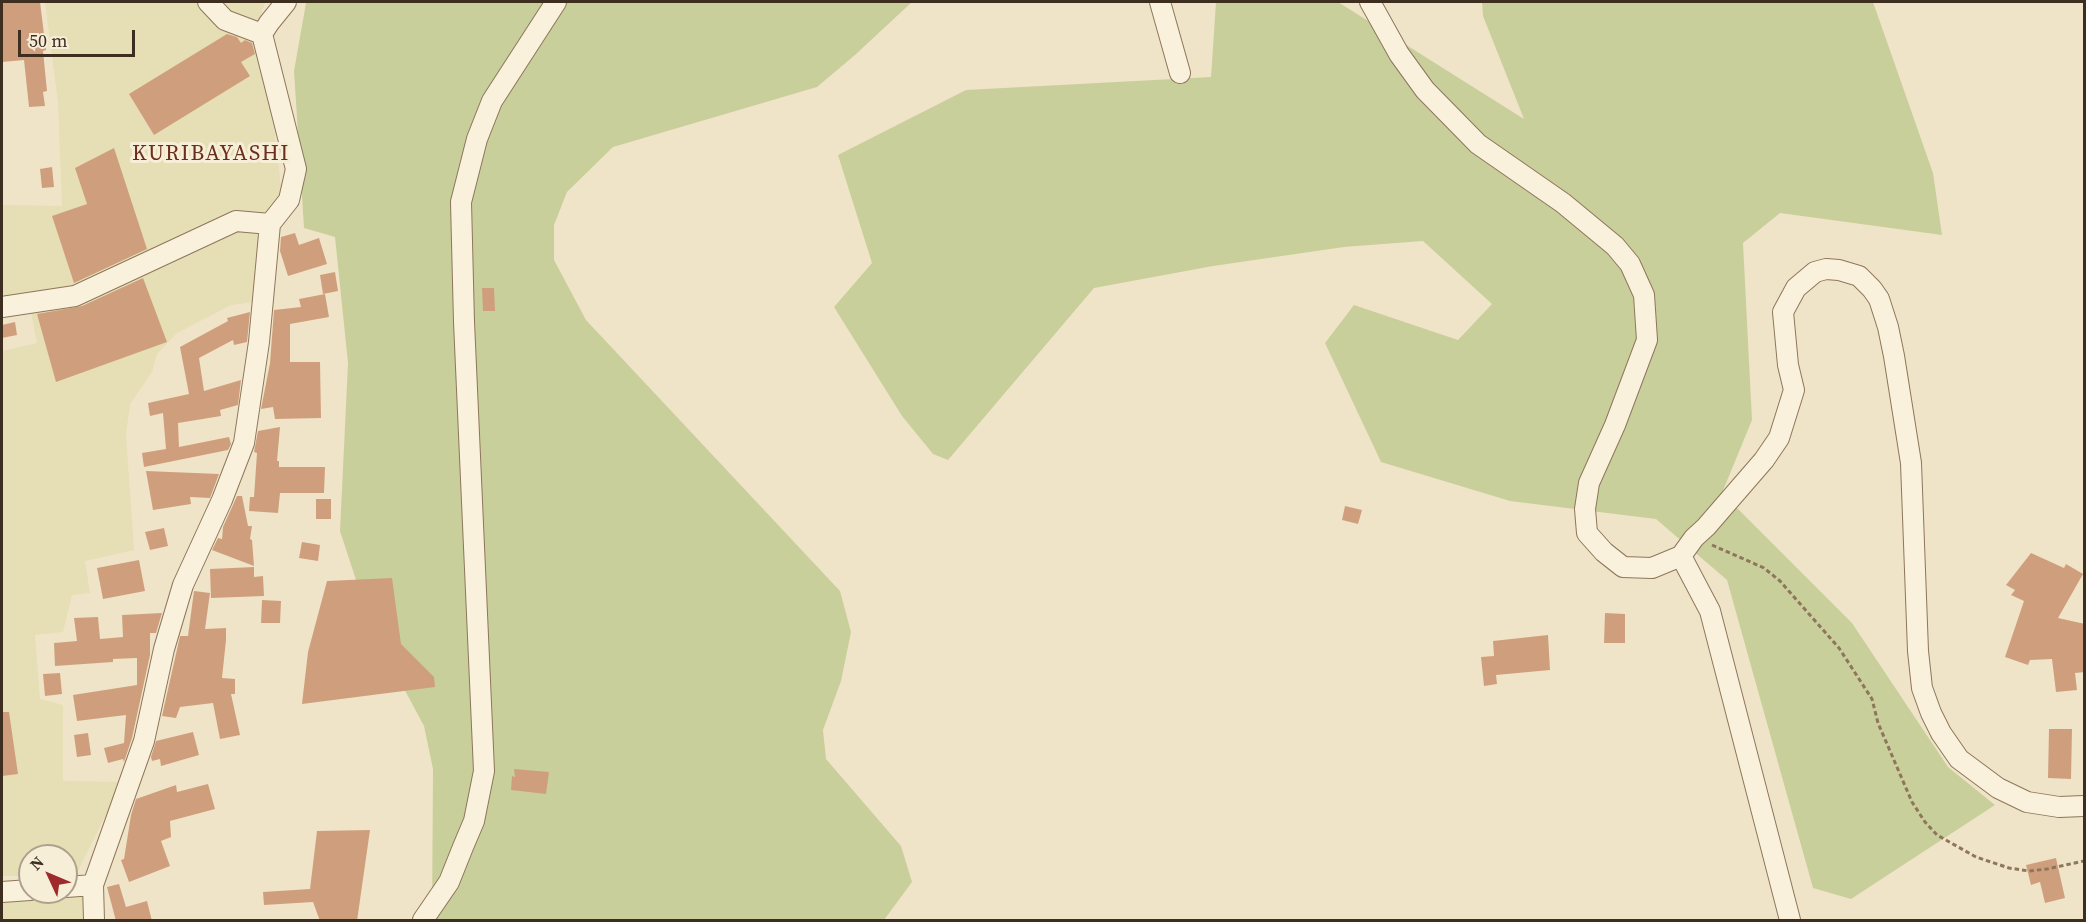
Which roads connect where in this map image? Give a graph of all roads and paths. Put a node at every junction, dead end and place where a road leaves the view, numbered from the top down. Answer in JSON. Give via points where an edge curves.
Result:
{"nodes":[{"id":1,"x":208,"y":2,"type":"edge"},
{"id":2,"x":286,"y":2,"type":"edge"},
{"id":3,"x":556,"y":2,"type":"edge"},
{"id":4,"x":1160,"y":2,"type":"edge"},
{"id":5,"x":1370,"y":2,"type":"edge"},
{"id":6,"x":262,"y":34,"type":"junction"},
{"id":7,"x":1180,"y":73,"type":"dead end"},
{"id":8,"x":270,"y":224,"type":"junction"},
{"id":9,"x":2,"y":307,"type":"edge"},
{"id":10,"x":1694,"y":538,"type":"junction"},
{"id":11,"x":1682,"y":556,"type":"junction"},
{"id":12,"x":2085,"y":806,"type":"edge"},
{"id":13,"x":2085,"y":861,"type":"edge"},
{"id":14,"x":93,"y":885,"type":"junction"},
{"id":15,"x":78,"y":886,"type":"edge"},
{"id":16,"x":18,"y":891,"type":"edge"},
{"id":17,"x":2,"y":892,"type":"edge"},
{"id":18,"x":94,"y":921,"type":"edge"},
{"id":19,"x":423,"y":921,"type":"edge"},
{"id":20,"x":1790,"y":921,"type":"edge"}],
"edges":[{"from":1,"to":6,"type":"street","via":[[225,20]]},
{"from":2,"to":6,"type":"street"},
{"from":3,"to":19,"type":"street","via":[[492,101],[477,139],[461,202],[484,771],[474,821],[449,882]]},
{"from":4,"to":7,"type":"street"},
{"from":5,"to":11,"type":"street","via":[[1425,90],[1478,144],[1563,203],[1615,246],[1630,264],[1644,295],[1647,340],[1589,483],[1587,532],[1623,567],[1652,568]]},
{"from":6,"to":8,"type":"street","via":[[296,169],[289,200]]},
{"from":8,"to":9,"type":"street","via":[[236,221],[75,296]]},
{"from":8,"to":14,"type":"street","via":[[244,443],[183,585],[144,741]]},
{"from":10,"to":11,"type":"street"},
{"from":10,"to":12,"type":"street","via":[[1779,438],[1794,390],[1783,312],[1796,288],[1815,272],[1826,269],[1859,276],[1879,300],[1894,356],[1911,462],[1918,651],[1922,688],[1931,713],[1959,759],[1998,788],[2027,802]]},
{"from":10,"to":13,"type":"path","via":[[1764,568],[1839,648],[1872,699],[1878,723],[1912,802],[1937,835],[1976,857],[2009,868],[2029,871]]},
{"from":11,"to":20,"type":"street","via":[[1710,611]]},
{"from":14,"to":15,"type":"street"},
{"from":14,"to":18,"type":"street"},
{"from":16,"to":17,"type":"street"}]}
